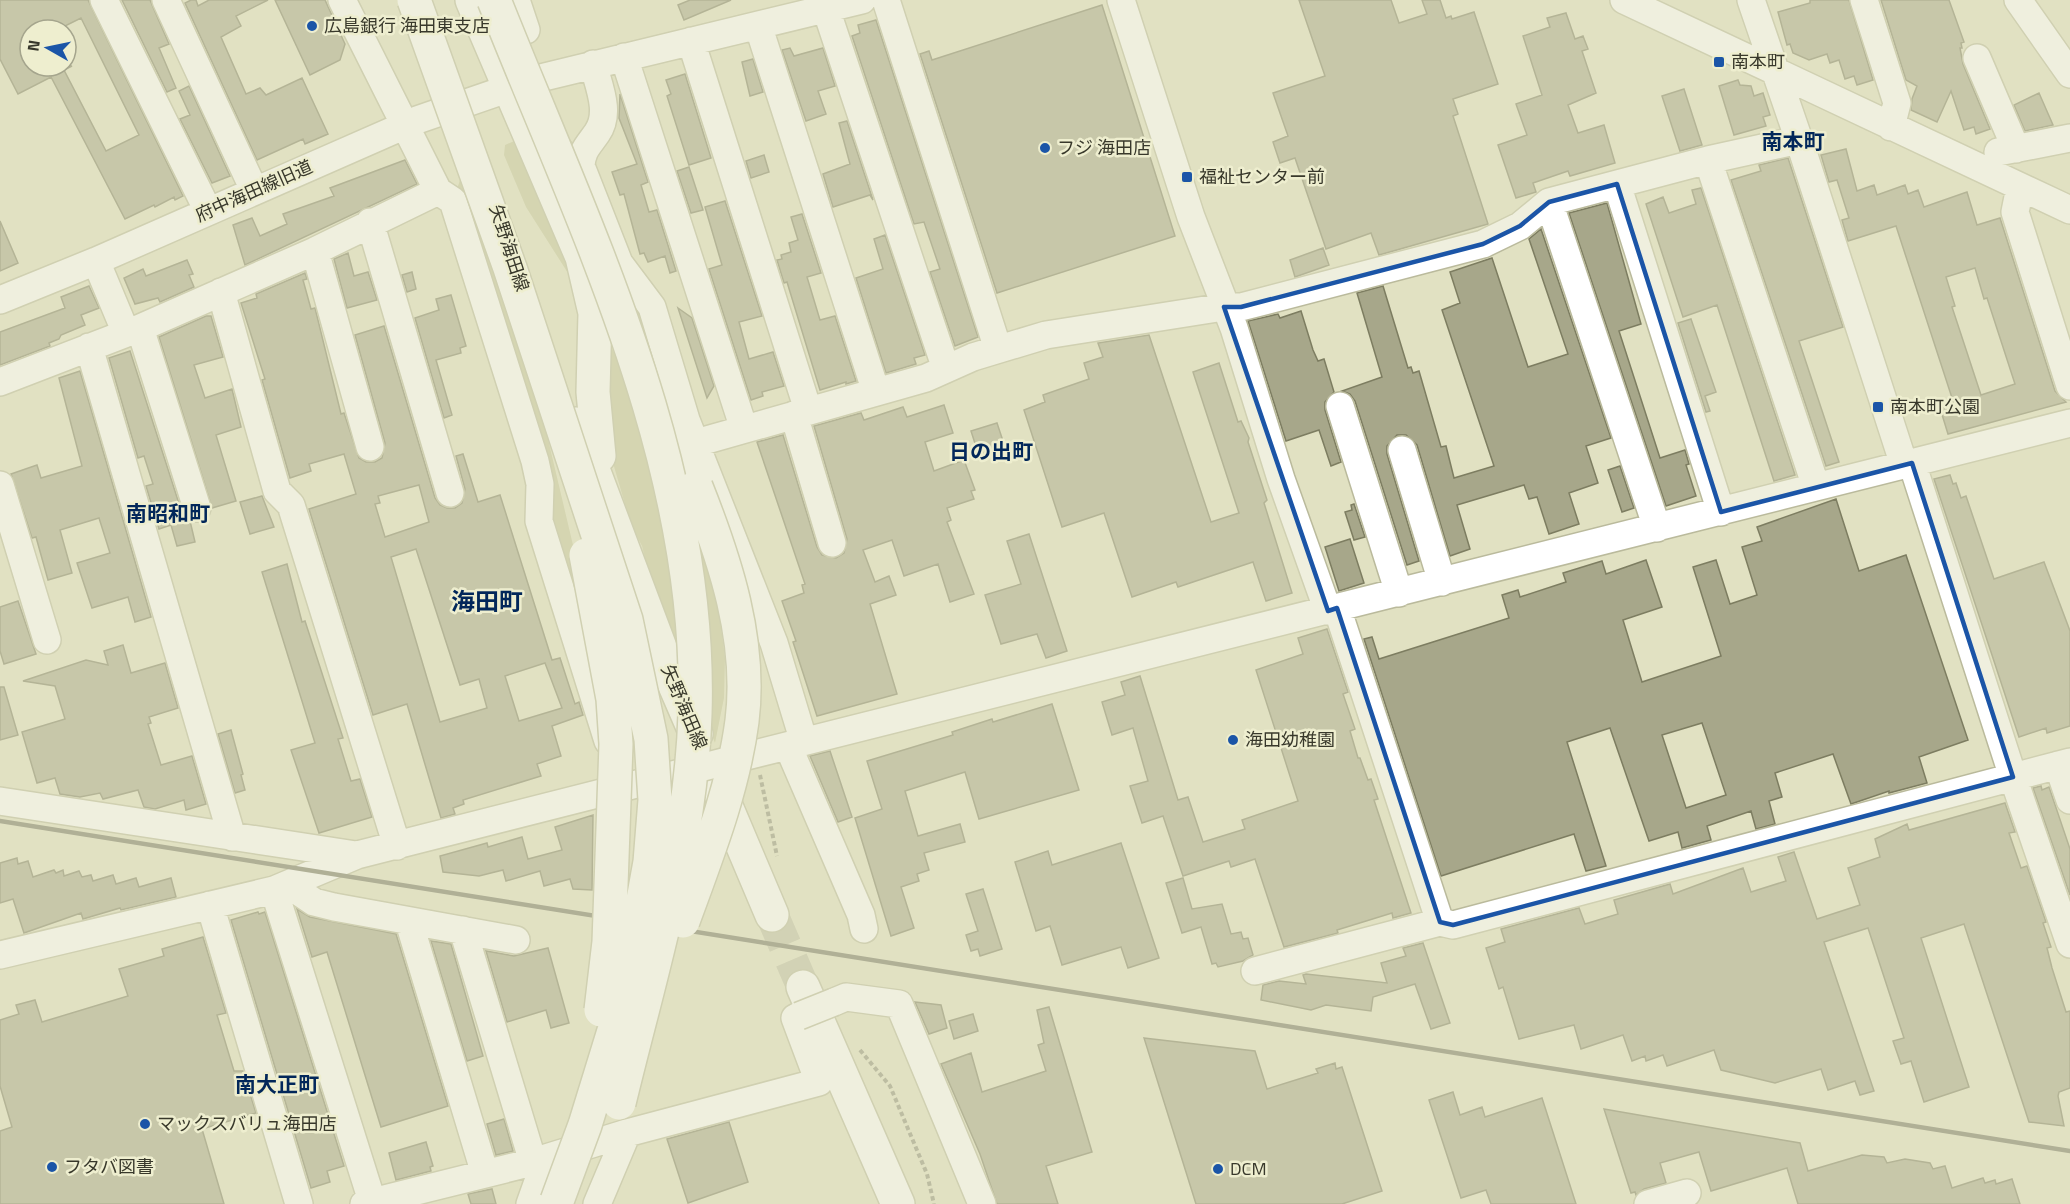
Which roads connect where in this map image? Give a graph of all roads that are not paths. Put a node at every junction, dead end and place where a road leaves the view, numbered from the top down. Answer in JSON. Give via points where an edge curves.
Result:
{"nodes":[{"id":1,"x":104,"y":0,"type":"edge"},
{"id":2,"x":166,"y":0,"type":"edge"},
{"id":3,"x":342,"y":0,"type":"edge"},
{"id":4,"x":414,"y":0,"type":"edge"},
{"id":5,"x":472,"y":0,"type":"edge"},
{"id":6,"x":494,"y":0,"type":"edge"},
{"id":7,"x":516,"y":0,"type":"edge"},
{"id":8,"x":862,"y":0,"type":"edge"},
{"id":9,"x":886,"y":0,"type":"edge"},
{"id":10,"x":1121,"y":0,"type":"edge"},
{"id":11,"x":1624,"y":0,"type":"edge"},
{"id":12,"x":1751,"y":0,"type":"edge"},
{"id":13,"x":1864,"y":0,"type":"edge"},
{"id":14,"x":2018,"y":0,"type":"edge"},
{"id":15,"x":826,"y":9,"type":"junction"},
{"id":16,"x":759,"y":25,"type":"junction"},
{"id":17,"x":526,"y":30,"type":"dead end"},
{"id":18,"x":691,"y":41,"type":"junction"},
{"id":19,"x":624,"y":57,"type":"junction"},
{"id":20,"x":1977,"y":58,"type":"dead end"},
{"id":21,"x":593,"y":64,"type":"junction"},
{"id":22,"x":1775,"y":73,"type":"junction"},
{"id":23,"x":2070,"y":74,"type":"edge"},
{"id":24,"x":510,"y":88,"type":"junction"},
{"id":25,"x":454,"y":108,"type":"junction"},
{"id":26,"x":404,"y":126,"type":"junction"},
{"id":27,"x":1891,"y":127,"type":"junction"},
{"id":28,"x":2070,"y":138,"type":"edge"},
{"id":29,"x":1799,"y":140,"type":"junction"},
{"id":30,"x":2016,"y":149,"type":"junction"},
{"id":31,"x":1708,"y":160,"type":"junction"},
{"id":32,"x":1986,"y":171,"type":"junction"},
{"id":33,"x":1617,"y":184,"type":"junction"},
{"id":34,"x":2020,"y":187,"type":"junction"},
{"id":35,"x":254,"y":189,"type":"junction"},
{"id":36,"x":438,"y":191,"type":"junction"},
{"id":37,"x":1549,"y":202,"type":"junction"},
{"id":38,"x":2070,"y":210,"type":"edge"},
{"id":39,"x":208,"y":211,"type":"junction"},
{"id":40,"x":370,"y":222,"type":"junction"},
{"id":41,"x":315,"y":251,"type":"junction"},
{"id":42,"x":582,"y":257,"type":"junction"},
{"id":43,"x":96,"y":261,"type":"junction"},
{"id":44,"x":221,"y":292,"type":"junction"},
{"id":45,"x":0,"y":300,"type":"edge"},
{"id":46,"x":1224,"y":307,"type":"junction"},
{"id":47,"x":529,"y":308,"type":"junction"},
{"id":48,"x":133,"y":330,"type":"junction"},
{"id":49,"x":89,"y":347,"type":"junction"},
{"id":50,"x":998,"y":349,"type":"junction"},
{"id":51,"x":946,"y":369,"type":"junction"},
{"id":52,"x":0,"y":382,"type":"edge"},
{"id":53,"x":2070,"y":386,"type":"edge"},
{"id":54,"x":876,"y":392,"type":"junction"},
{"id":55,"x":1340,"y":406,"type":"dead end"},
{"id":56,"x":801,"y":412,"type":"junction"},
{"id":57,"x":2070,"y":423,"type":"edge"},
{"id":58,"x":744,"y":429,"type":"junction"},
{"id":59,"x":696,"y":443,"type":"junction"},
{"id":60,"x":370,"y":447,"type":"dead end"},
{"id":61,"x":1402,"y":450,"type":"dead end"},
{"id":62,"x":1908,"y":464,"type":"junction"},
{"id":63,"x":0,"y":485,"type":"edge"},
{"id":64,"x":1816,"y":488,"type":"junction"},
{"id":65,"x":450,"y":493,"type":"dead end"},
{"id":66,"x":605,"y":496,"type":"junction"},
{"id":67,"x":197,"y":508,"type":"dead end"},
{"id":68,"x":1720,"y":512,"type":"junction"},
{"id":69,"x":1657,"y":528,"type":"junction"},
{"id":70,"x":832,"y":543,"type":"dead end"},
{"id":71,"x":1442,"y":582,"type":"junction"},
{"id":72,"x":1399,"y":593,"type":"junction"},
{"id":73,"x":1332,"y":610,"type":"junction"},
{"id":74,"x":47,"y":640,"type":"dead end"},
{"id":75,"x":796,"y":744,"type":"junction"},
{"id":76,"x":2064,"y":764,"type":"edge"},
{"id":77,"x":2013,"y":777,"type":"junction"},
{"id":78,"x":623,"y":788,"type":"junction"},
{"id":79,"x":2070,"y":800,"type":"edge"},
{"id":80,"x":0,"y":801,"type":"edge"},
{"id":81,"x":232,"y":837,"type":"junction"},
{"id":82,"x":397,"y":846,"type":"junction"},
{"id":83,"x":357,"y":855,"type":"junction"},
{"id":84,"x":282,"y":887,"type":"junction"},
{"id":85,"x":210,"y":905,"type":"junction"},
{"id":86,"x":772,"y":915,"type":"tunnel mouth"},
{"id":87,"x":409,"y":922,"type":"junction"},
{"id":88,"x":1440,"y":922,"type":"junction"},
{"id":89,"x":864,"y":929,"type":"dead end"},
{"id":90,"x":464,"y":930,"type":"junction"},
{"id":91,"x":516,"y":940,"type":"dead end"},
{"id":92,"x":2070,"y":944,"type":"edge"},
{"id":93,"x":0,"y":955,"type":"edge"},
{"id":94,"x":1256,"y":971,"type":"dead end"},
{"id":95,"x":801,"y":1002,"type":"junction"},
{"id":96,"x":619,"y":1103,"type":"junction"},
{"id":97,"x":627,"y":1134,"type":"junction"},
{"id":98,"x":540,"y":1161,"type":"junction"},
{"id":99,"x":485,"y":1174,"type":"junction"},
{"id":100,"x":1687,"y":1193,"type":"dead end"},
{"id":101,"x":368,"y":1203,"type":"edge"},
{"id":102,"x":556,"y":1203,"type":"edge"},
{"id":103,"x":299,"y":1204,"type":"edge"},
{"id":104,"x":597,"y":1204,"type":"edge"},
{"id":105,"x":898,"y":1204,"type":"edge"},
{"id":106,"x":982,"y":1204,"type":"edge"},
{"id":107,"x":1648,"y":1204,"type":"edge"}],
"edges":[{"from":1,"to":39,"type":"street"},
{"from":2,"to":35,"type":"street"},
{"from":3,"to":26,"type":"street"},
{"from":4,"to":25,"type":"main road","name":"矢野海田線"},
{"from":4,"to":102,"type":"main road","bridge":true,"via":[[510,268],[626,620],[651,739],[655,800],[650,862],[634,950],[585,1125]]},
{"from":5,"to":24,"type":"main road","name":"矢野海田線"},
{"from":6,"to":96,"type":"main road","bridge":true,"via":[[618,309],[657,426],[691,599],[695,713],[687,809],[674,883]]},
{"from":7,"to":17,"type":"street"},
{"from":8,"to":15,"type":"street","name":"府中海田線旧道"},
{"from":9,"to":50,"type":"street"},
{"from":10,"to":46,"type":"street"},
{"from":11,"to":22,"type":"street"},
{"from":12,"to":22,"type":"street"},
{"from":13,"to":27,"type":"street","via":[[1897,103]]},
{"from":14,"to":23,"type":"street"},
{"from":15,"to":16,"type":"street","name":"府中海田線旧道"},
{"from":15,"to":51,"type":"street"},
{"from":16,"to":18,"type":"street","name":"府中海田線旧道"},
{"from":16,"to":54,"type":"street"},
{"from":18,"to":19,"type":"street","name":"府中海田線旧道"},
{"from":18,"to":56,"type":"street"},
{"from":19,"to":21,"type":"street","name":"府中海田線旧道"},
{"from":19,"to":58,"type":"street"},
{"from":20,"to":30,"type":"street"},
{"from":21,"to":24,"type":"street","name":"府中海田線旧道"},
{"from":21,"to":59,"type":"street","via":[[604,118],[582,150],[580,166],[619,263],[652,307]]},
{"from":22,"to":27,"type":"street"},
{"from":22,"to":29,"type":"street"},
{"from":24,"to":25,"type":"street","name":"府中海田線旧道"},
{"from":24,"to":42,"type":"main road","name":"矢野海田線"},
{"from":25,"to":26,"type":"street","name":"府中海田線旧道"},
{"from":25,"to":47,"type":"main road","name":"矢野海田線","via":[[474,148]]},
{"from":26,"to":35,"type":"street","name":"府中海田線旧道"},
{"from":26,"to":36,"type":"street"},
{"from":27,"to":32,"type":"street"},
{"from":28,"to":30,"type":"street"},
{"from":29,"to":31,"type":"street"},
{"from":29,"to":62,"type":"street"},
{"from":30,"to":32,"type":"street","via":[[1998,152]]},
{"from":31,"to":33,"type":"street"},
{"from":31,"to":64,"type":"street"},
{"from":32,"to":34,"type":"street"},
{"from":33,"to":37,"type":"street"},
{"from":33,"to":68,"type":"street"},
{"from":34,"to":38,"type":"street"},
{"from":34,"to":53,"type":"street","via":[[2015,212]]},
{"from":35,"to":39,"type":"street","name":"府中海田線旧道"},
{"from":36,"to":40,"type":"street"},
{"from":36,"to":78,"type":"street","via":[[453,201],[535,461],[540,484],[539,521]]},
{"from":37,"to":46,"type":"street","via":[[1520,226],[1483,244],[1241,308]]},
{"from":37,"to":69,"type":"street"},
{"from":39,"to":43,"type":"street","name":"府中海田線旧道"},
{"from":40,"to":41,"type":"street"},
{"from":40,"to":65,"type":"street"},
{"from":41,"to":44,"type":"street"},
{"from":41,"to":60,"type":"street"},
{"from":42,"to":66,"type":"main road","name":"矢野海田線","via":[[595,313],[593,392]]},
{"from":42,"to":96,"type":"main road","bridge":true,"via":[[653,386],[696,486],[726,569],[735,609],[743,684],[742,718],[728,792]]},
{"from":43,"to":45,"type":"street","name":"府中海田線旧道"},
{"from":43,"to":48,"type":"street"},
{"from":44,"to":48,"type":"street"},
{"from":44,"to":82,"type":"street","via":[[277,491],[291,505]]},
{"from":46,"to":50,"type":"street","via":[[1046,335]]},
{"from":46,"to":73,"type":"street","via":[[1281,479]]},
{"from":47,"to":66,"type":"main road","name":"矢野海田線"},
{"from":47,"to":102,"type":"main road","bridge":true,"via":[[542,384],[582,532],[613,699],[617,792],[604,992],[596,1042]]},
{"from":48,"to":49,"type":"street"},
{"from":48,"to":67,"type":"street"},
{"from":49,"to":52,"type":"street"},
{"from":49,"to":81,"type":"street"},
{"from":50,"to":51,"type":"street"},
{"from":51,"to":54,"type":"street"},
{"from":54,"to":56,"type":"street"},
{"from":55,"to":72,"type":"street"},
{"from":56,"to":58,"type":"street"},
{"from":56,"to":70,"type":"street"},
{"from":57,"to":62,"type":"street"},
{"from":58,"to":59,"type":"street"},
{"from":59,"to":75,"type":"street","via":[[774,643]]},
{"from":61,"to":71,"type":"street"},
{"from":62,"to":64,"type":"street"},
{"from":62,"to":77,"type":"street"},
{"from":63,"to":74,"type":"street"},
{"from":64,"to":68,"type":"street"},
{"from":66,"to":86,"type":"main road","name":"矢野海田線","via":[[670,674]]},
{"from":68,"to":69,"type":"street"},
{"from":69,"to":71,"type":"street"},
{"from":71,"to":72,"type":"street"},
{"from":72,"to":73,"type":"street"},
{"from":73,"to":75,"type":"street"},
{"from":73,"to":88,"type":"street"},
{"from":75,"to":78,"type":"street","bridge":true},
{"from":75,"to":89,"type":"street"},
{"from":76,"to":77,"type":"street"},
{"from":76,"to":79,"type":"street"},
{"from":77,"to":88,"type":"street","via":[[1453,925]]},
{"from":77,"to":92,"type":"street"},
{"from":78,"to":82,"type":"street"},
{"from":80,"to":81,"type":"street"},
{"from":81,"to":83,"type":"street"},
{"from":82,"to":83,"type":"street"},
{"from":83,"to":84,"type":"street"},
{"from":84,"to":85,"type":"street"},
{"from":84,"to":87,"type":"street","via":[[314,902]]},
{"from":84,"to":101,"type":"street"},
{"from":85,"to":93,"type":"street"},
{"from":85,"to":103,"type":"street"},
{"from":87,"to":90,"type":"street"},
{"from":87,"to":99,"type":"street"},
{"from":88,"to":94,"type":"street"},
{"from":90,"to":91,"type":"street"},
{"from":90,"to":98,"type":"street"},
{"from":95,"to":97,"type":"street","via":[[795,1018],[819,1082]]},
{"from":95,"to":105,"type":"main road"},
{"from":95,"to":106,"type":"street","bridge":true,"via":[[834,1002],[846,997],[899,1004]]},
{"from":96,"to":102,"type":"main road"},
{"from":97,"to":98,"type":"street"},
{"from":97,"to":104,"type":"street"},
{"from":98,"to":99,"type":"street"},
{"from":98,"to":102,"type":"street"},
{"from":99,"to":101,"type":"street"},
{"from":100,"to":107,"type":"street"}]}
